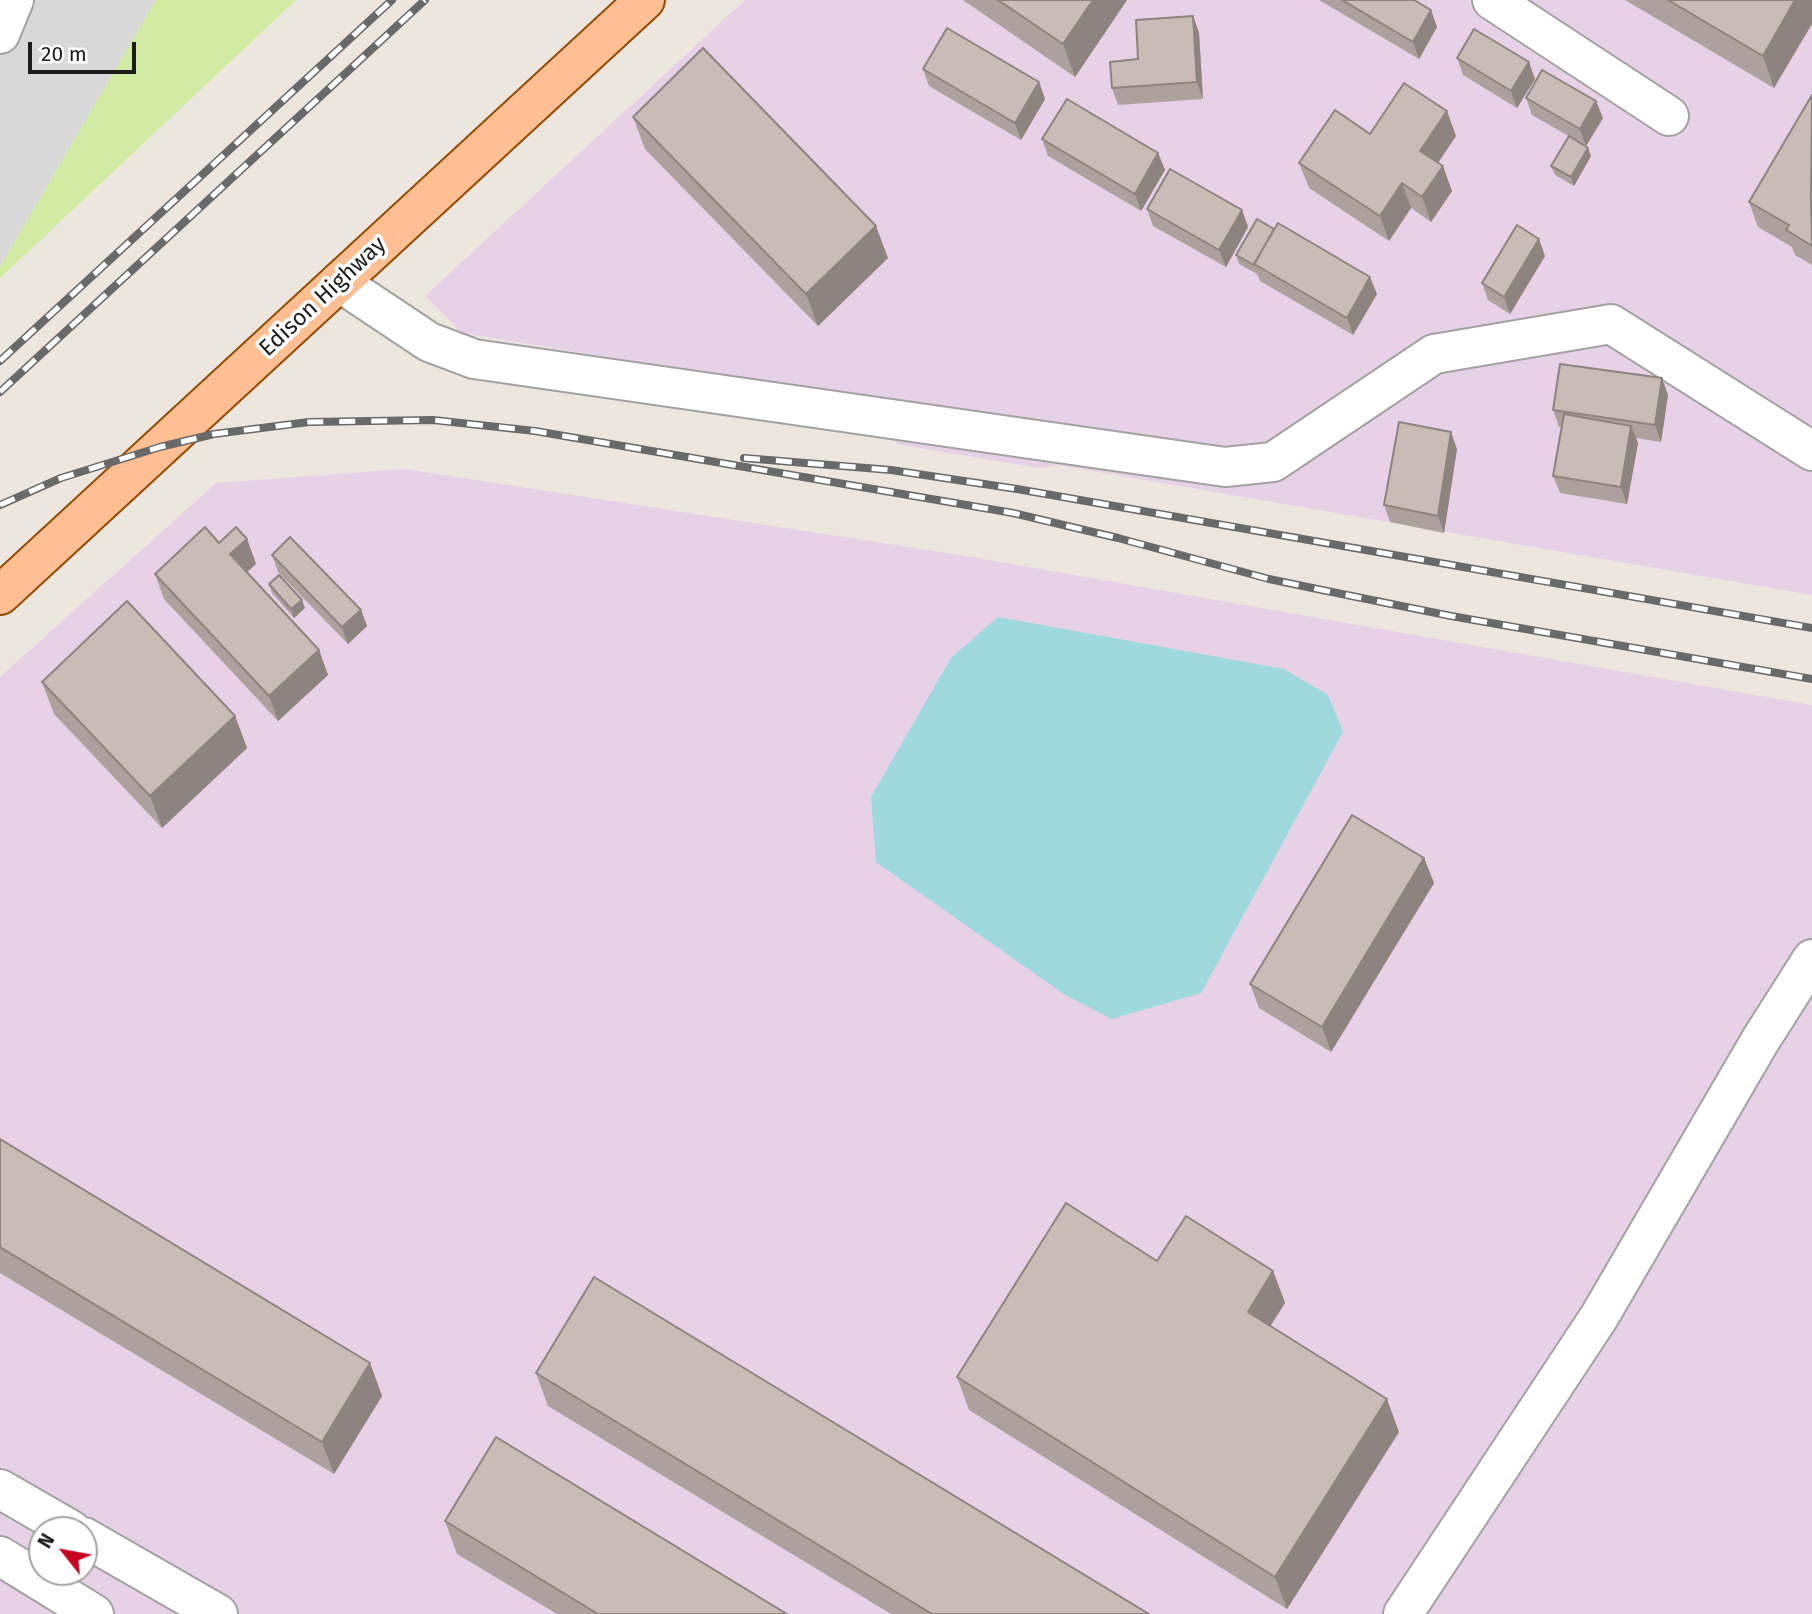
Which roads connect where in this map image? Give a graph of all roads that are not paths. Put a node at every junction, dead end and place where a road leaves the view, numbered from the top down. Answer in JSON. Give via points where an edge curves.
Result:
{"nodes":[{"id":1,"x":14,"y":0,"type":"edge"},
{"id":2,"x":645,"y":0,"type":"edge"},
{"id":3,"x":1492,"y":0,"type":"edge"},
{"id":4,"x":0,"y":34,"type":"edge"},
{"id":5,"x":1669,"y":116,"type":"dead end"},
{"id":6,"x":339,"y":282,"type":"junction"},
{"id":7,"x":1812,"y":451,"type":"edge"},
{"id":8,"x":0,"y":595,"type":"edge"},
{"id":9,"x":1812,"y":959,"type":"edge"},
{"id":10,"x":0,"y":1489,"type":"edge"},
{"id":11,"x":47,"y":1516,"type":"edge"},
{"id":12,"x":98,"y":1545,"type":"edge"},
{"id":13,"x":0,"y":1556,"type":"edge"},
{"id":14,"x":93,"y":1614,"type":"edge"},
{"id":15,"x":218,"y":1614,"type":"edge"},
{"id":16,"x":1403,"y":1614,"type":"edge"}],
"edges":[{"from":1,"to":4,"type":"lane"},
{"from":2,"to":6,"type":"main road","name":"Edison Highway"},
{"from":3,"to":5,"type":"lane"},
{"from":6,"to":7,"type":"lane","via":[[429,342],[474,359],[1225,467],[1273,462],[1434,354],[1611,324]]},
{"from":6,"to":8,"type":"main road","name":"Edison Highway"},
{"from":9,"to":16,"type":"lane","via":[[1599,1317]]},
{"from":10,"to":11,"type":"lane"},
{"from":12,"to":15,"type":"lane"},
{"from":13,"to":14,"type":"lane"}]}
